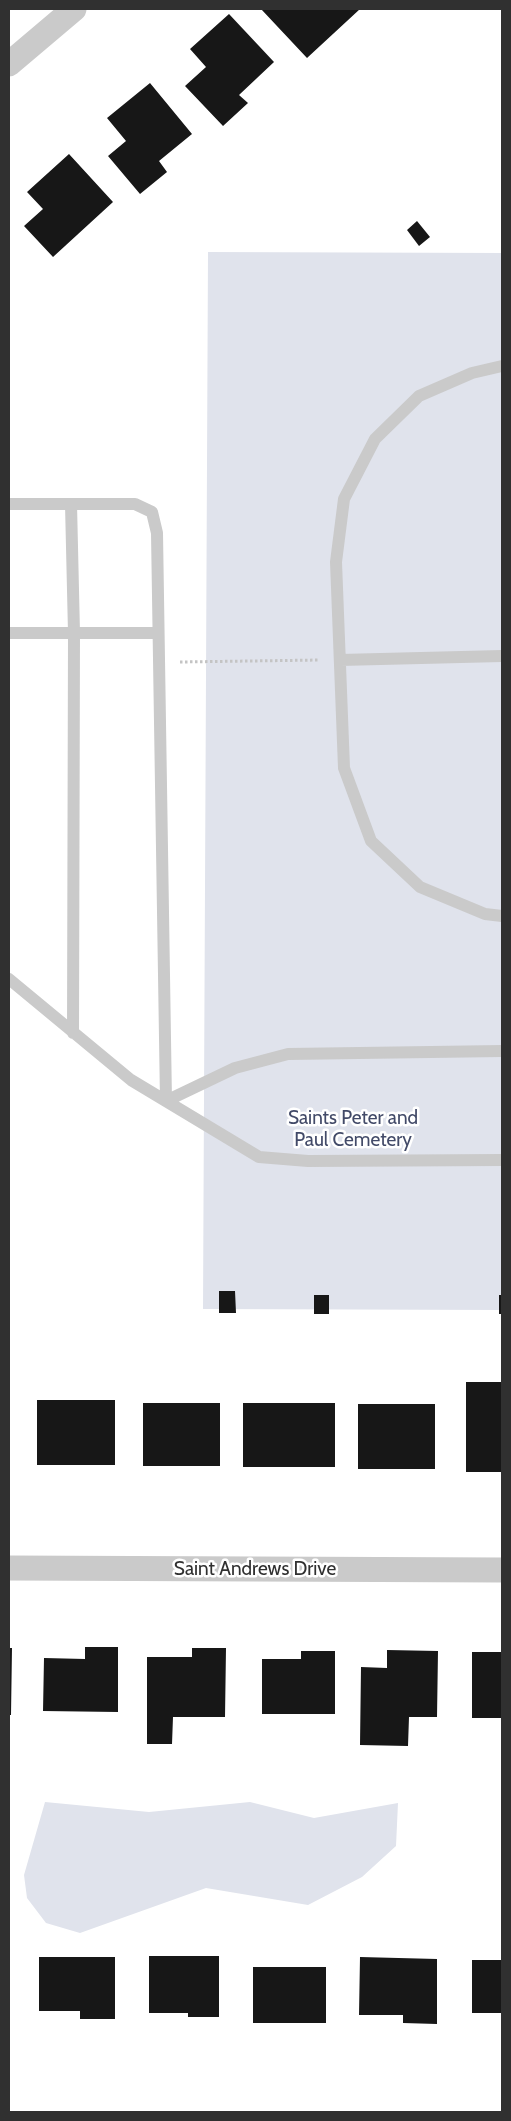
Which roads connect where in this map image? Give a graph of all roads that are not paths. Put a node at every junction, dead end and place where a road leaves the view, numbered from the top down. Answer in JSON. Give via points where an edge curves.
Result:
{"nodes":[{"id":1,"x":74,"y":9,"type":"edge"},
{"id":2,"x":9,"y":64,"type":"edge"},
{"id":3,"x":502,"y":366,"type":"edge"},
{"id":4,"x":9,"y":504,"type":"edge"},
{"id":5,"x":71,"y":504,"type":"junction"},
{"id":6,"x":9,"y":632,"type":"edge"},
{"id":7,"x":74,"y":633,"type":"junction"},
{"id":8,"x":158,"y":633,"type":"junction"},
{"id":9,"x":502,"y":656,"type":"edge"},
{"id":10,"x":340,"y":660,"type":"junction"},
{"id":11,"x":502,"y":916,"type":"edge"},
{"id":12,"x":9,"y":979,"type":"edge"},
{"id":13,"x":73,"y":1032,"type":"junction"},
{"id":14,"x":502,"y":1051,"type":"edge"},
{"id":15,"x":166,"y":1101,"type":"junction"},
{"id":16,"x":502,"y":1160,"type":"edge"},
{"id":17,"x":9,"y":1568,"type":"edge"},
{"id":18,"x":502,"y":1570,"type":"edge"}],
"edges":[{"from":1,"to":2,"type":"street"},
{"from":3,"to":10,"type":"lane","via":[[472,373],[419,396],[375,439],[344,499],[336,562]]},
{"from":4,"to":5,"type":"lane"},
{"from":5,"to":7,"type":"lane"},
{"from":5,"to":8,"type":"lane","via":[[135,504],[152,512],[157,533]]},
{"from":6,"to":7,"type":"lane"},
{"from":7,"to":8,"type":"lane"},
{"from":7,"to":13,"type":"lane"},
{"from":8,"to":15,"type":"lane"},
{"from":9,"to":10,"type":"lane"},
{"from":10,"to":11,"type":"lane","via":[[344,768],[370,841],[420,886],[485,914]]},
{"from":12,"to":13,"type":"lane"},
{"from":13,"to":15,"type":"lane","via":[[131,1080]]},
{"from":14,"to":15,"type":"lane","via":[[288,1054],[235,1068]]},
{"from":15,"to":16,"type":"lane","via":[[258,1157],[308,1161]]},
{"from":17,"to":18,"type":"street","name":"Saint Andrews Drive"}]}
